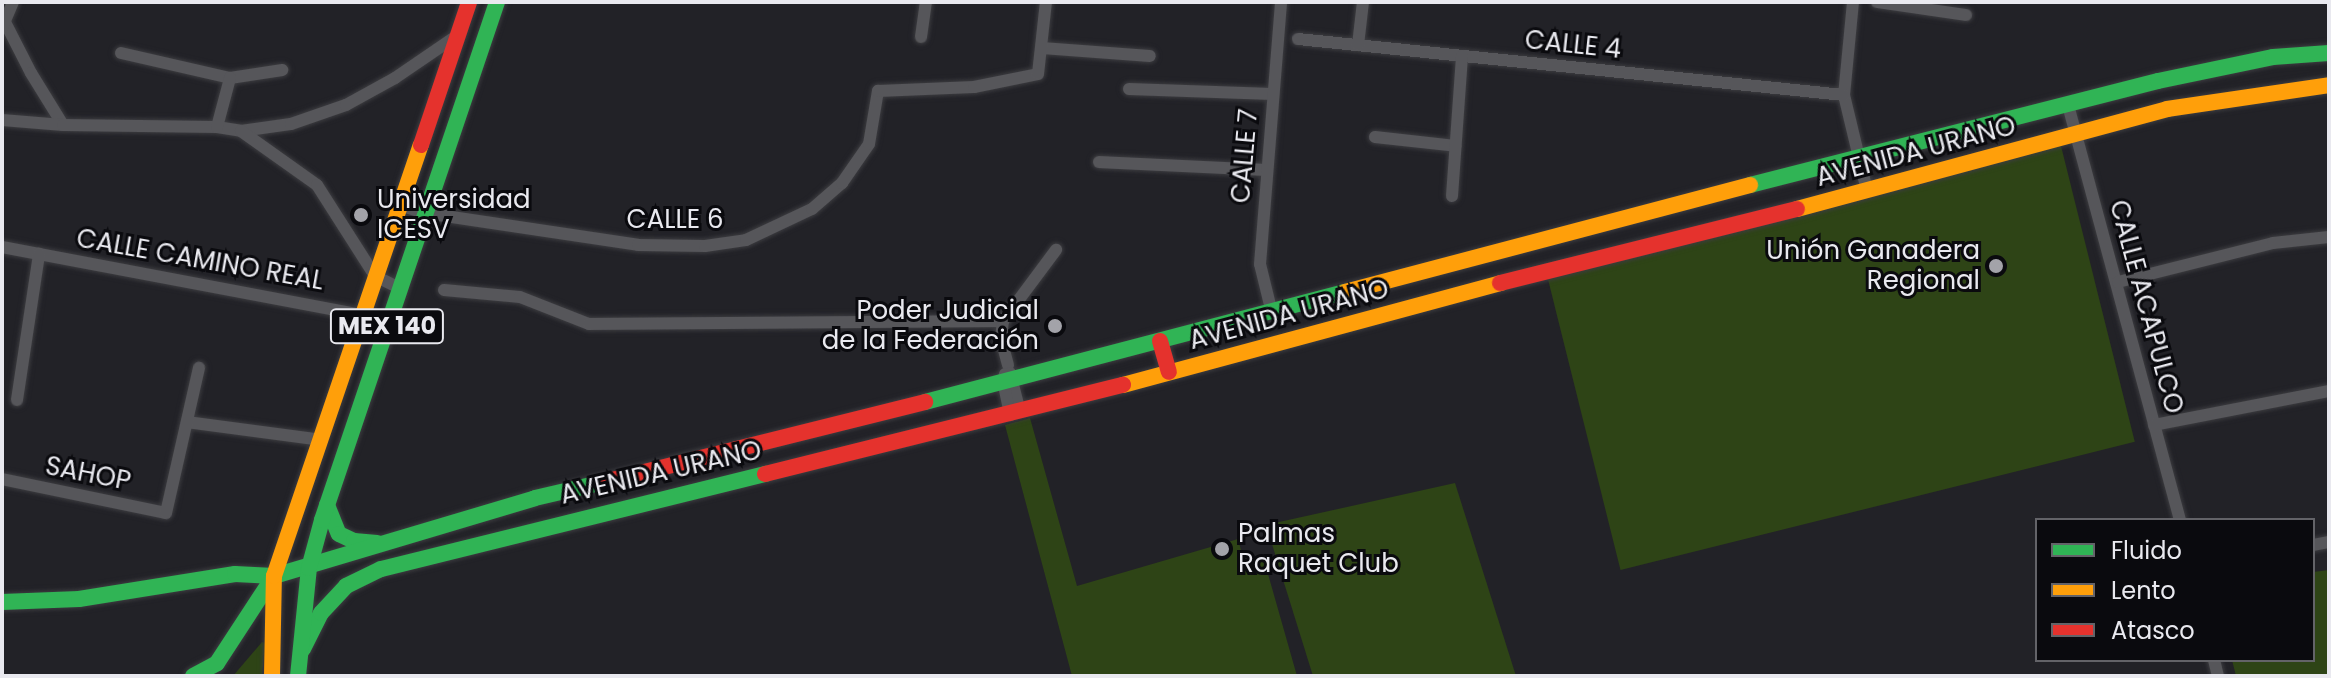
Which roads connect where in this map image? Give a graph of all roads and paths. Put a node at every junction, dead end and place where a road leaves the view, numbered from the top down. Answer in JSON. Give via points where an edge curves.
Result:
{"nodes":[{"id":1,"x":13,"y":2,"type":"edge"},
{"id":2,"x":469,"y":2,"type":"edge"},
{"id":3,"x":497,"y":2,"type":"edge"},
{"id":4,"x":926,"y":2,"type":"edge"},
{"id":5,"x":1046,"y":2,"type":"edge"},
{"id":6,"x":1281,"y":2,"type":"edge"},
{"id":7,"x":1363,"y":2,"type":"edge"},
{"id":8,"x":1853,"y":2,"type":"edge"},
{"id":9,"x":1877,"y":2,"type":"edge"},
{"id":10,"x":1966,"y":15,"type":"dead end"},
{"id":11,"x":4,"y":26,"type":"edge"},
{"id":12,"x":458,"y":35,"type":"junction"},
{"id":13,"x":921,"y":37,"type":"dead end"},
{"id":14,"x":1298,"y":39,"type":"dead end"},
{"id":15,"x":1358,"y":45,"type":"junction"},
{"id":16,"x":1042,"y":48,"type":"junction"},
{"id":17,"x":121,"y":53,"type":"dead end"},
{"id":18,"x":2329,"y":53,"type":"edge"},
{"id":19,"x":1150,"y":56,"type":"dead end"},
{"id":20,"x":1462,"y":56,"type":"junction"},
{"id":21,"x":282,"y":70,"type":"dead end"},
{"id":22,"x":230,"y":78,"type":"junction"},
{"id":23,"x":2329,"y":85,"type":"edge"},
{"id":24,"x":1129,"y":89,"type":"dead end"},
{"id":25,"x":1273,"y":94,"type":"junction"},
{"id":26,"x":1844,"y":95,"type":"junction"},
{"id":27,"x":2068,"y":105,"type":"junction"},
{"id":28,"x":2,"y":120,"type":"edge"},
{"id":29,"x":63,"y":125,"type":"junction"},
{"id":30,"x":217,"y":127,"type":"junction"},
{"id":31,"x":241,"y":131,"type":"junction"},
{"id":32,"x":2077,"y":133,"type":"junction"},
{"id":33,"x":1375,"y":137,"type":"dead end"},
{"id":34,"x":1456,"y":146,"type":"junction"},
{"id":35,"x":1860,"y":159,"type":"junction"},
{"id":36,"x":1099,"y":162,"type":"dead end"},
{"id":37,"x":1266,"y":170,"type":"junction"},
{"id":38,"x":1867,"y":191,"type":"junction"},
{"id":39,"x":1452,"y":196,"type":"dead end"},
{"id":40,"x":399,"y":205,"type":"junction"},
{"id":41,"x":425,"y":213,"type":"junction"},
{"id":42,"x":2329,"y":237,"type":"edge"},
{"id":43,"x":2,"y":247,"type":"edge"},
{"id":44,"x":1056,"y":250,"type":"dead end"},
{"id":45,"x":39,"y":254,"type":"junction"},
{"id":46,"x":375,"y":276,"type":"junction"},
{"id":47,"x":2118,"y":282,"type":"junction"},
{"id":48,"x":400,"y":288,"type":"junction"},
{"id":49,"x":444,"y":290,"type":"dead end"},
{"id":50,"x":362,"y":312,"type":"junction"},
{"id":51,"x":1272,"y":313,"type":"junction"},
{"id":52,"x":389,"y":320,"type":"junction"},
{"id":53,"x":1003,"y":321,"type":"junction"},
{"id":54,"x":1160,"y":341,"type":"junction"},
{"id":55,"x":199,"y":368,"type":"dead end"},
{"id":56,"x":1169,"y":372,"type":"junction"},
{"id":57,"x":1008,"y":375,"type":"junction"},
{"id":58,"x":2329,"y":391,"type":"edge"},
{"id":59,"x":17,"y":400,"type":"dead end"},
{"id":60,"x":1015,"y":414,"type":"junction"},
{"id":61,"x":187,"y":422,"type":"junction"},
{"id":62,"x":2154,"y":425,"type":"junction"},
{"id":63,"x":322,"y":440,"type":"junction"},
{"id":64,"x":2,"y":479,"type":"edge"},
{"id":65,"x":327,"y":505,"type":"junction"},
{"id":66,"x":2179,"y":518,"type":"edge"},
{"id":67,"x":377,"y":543,"type":"junction"},
{"id":68,"x":309,"y":568,"type":"junction"},
{"id":69,"x":274,"y":576,"type":"junction"},
{"id":70,"x":2,"y":602,"type":"edge"},
{"id":71,"x":300,"y":655,"type":"junction"},
{"id":72,"x":193,"y":676,"type":"edge"},
{"id":73,"x":272,"y":676,"type":"edge"},
{"id":74,"x":290,"y":676,"type":"edge"},
{"id":75,"x":298,"y":676,"type":"edge"}],
"edges":[{"from":1,"to":11,"type":"street"},
{"from":2,"to":12,"type":"main road","number":"MEX 140"},
{"from":3,"to":41,"type":"main road","number":"MEX 140"},
{"from":4,"to":13,"type":"street"},
{"from":5,"to":16,"type":"street","name":"CALLE 6"},
{"from":6,"to":25,"type":"street","name":"CALLE 7"},
{"from":7,"to":15,"type":"street"},
{"from":8,"to":26,"type":"street"},
{"from":9,"to":10,"type":"street"},
{"from":11,"to":29,"type":"street"},
{"from":12,"to":31,"type":"street","via":[[346,105],[291,124]]},
{"from":12,"to":40,"type":"main road","number":"MEX 140"},
{"from":14,"to":15,"type":"street","name":"CALLE 4"},
{"from":15,"to":20,"type":"street","name":"CALLE 4"},
{"from":16,"to":19,"type":"street"},
{"from":16,"to":41,"type":"street","name":"CALLE 6","via":[[1038,74],[974,87],[878,91],[869,144],[842,183],[812,209],[746,240],[705,246],[638,245]]},
{"from":17,"to":22,"type":"street"},
{"from":18,"to":27,"type":"main road","name":"AVENIDA URANO","via":[[2273,57]]},
{"from":20,"to":26,"type":"street","name":"CALLE 4"},
{"from":20,"to":34,"type":"street"},
{"from":21,"to":22,"type":"street"},
{"from":22,"to":30,"type":"street"},
{"from":23,"to":32,"type":"main road","name":"AVENIDA URANO","via":[[2167,109]]},
{"from":24,"to":25,"type":"street"},
{"from":25,"to":37,"type":"street","name":"CALLE 7"},
{"from":26,"to":35,"type":"street"},
{"from":27,"to":32,"type":"street","name":"CALLE ACAPULCO"},
{"from":27,"to":35,"type":"main road","name":"AVENIDA URANO"},
{"from":28,"to":29,"type":"street"},
{"from":29,"to":30,"type":"street"},
{"from":30,"to":31,"type":"street"},
{"from":31,"to":46,"type":"street","via":[[317,185]]},
{"from":32,"to":38,"type":"main road","name":"AVENIDA URANO"},
{"from":32,"to":47,"type":"street","name":"CALLE ACAPULCO"},
{"from":33,"to":34,"type":"street"},
{"from":34,"to":39,"type":"street"},
{"from":35,"to":38,"type":"street"},
{"from":35,"to":51,"type":"main road","name":"AVENIDA URANO","via":[[1469,257]]},
{"from":36,"to":37,"type":"street"},
{"from":37,"to":51,"type":"street","name":"CALLE 7","via":[[1260,264]]},
{"from":38,"to":56,"type":"main road","name":"AVENIDA URANO"},
{"from":40,"to":41,"type":"street","name":"CALLE 6"},
{"from":40,"to":46,"type":"main road","number":"MEX 140"},
{"from":41,"to":48,"type":"main road","number":"MEX 140"},
{"from":42,"to":47,"type":"street","via":[[2273,243]]},
{"from":43,"to":45,"type":"street","name":"CALLE CAMINO REAL"},
{"from":44,"to":53,"type":"street"},
{"from":45,"to":50,"type":"street","name":"CALLE CAMINO REAL"},
{"from":45,"to":59,"type":"street"},
{"from":46,"to":48,"type":"street"},
{"from":46,"to":50,"type":"main road","number":"MEX 140"},
{"from":47,"to":62,"type":"street","name":"CALLE ACAPULCO"},
{"from":48,"to":52,"type":"main road","number":"MEX 140"},
{"from":49,"to":53,"type":"street","via":[[520,297],[589,324]]},
{"from":50,"to":52,"type":"street","name":"CALLE CAMINO REAL"},
{"from":50,"to":63,"type":"main road","number":"MEX 140"},
{"from":51,"to":54,"type":"main road","name":"AVENIDA URANO"},
{"from":52,"to":65,"type":"main road","number":"MEX 140"},
{"from":53,"to":57,"type":"street"},
{"from":54,"to":56,"type":"main road"},
{"from":54,"to":57,"type":"main road","name":"AVENIDA URANO"},
{"from":55,"to":61,"type":"street"},
{"from":56,"to":60,"type":"main road","name":"AVENIDA URANO"},
{"from":57,"to":60,"type":"street"},
{"from":57,"to":67,"type":"main road","name":"AVENIDA URANO"},
{"from":58,"to":62,"type":"street"},
{"from":60,"to":71,"type":"main road","name":"AVENIDA URANO","via":[[525,529],[381,569],[346,586],[321,613]]},
{"from":61,"to":63,"type":"street"},
{"from":61,"to":64,"type":"street","name":"SAHOP","via":[[166,513]]},
{"from":62,"to":66,"type":"street","name":"CALLE ACAPULCO"},
{"from":63,"to":69,"type":"main road","number":"MEX 140"},
{"from":65,"to":67,"type":"main road","via":[[339,534]]},
{"from":65,"to":68,"type":"main road","number":"MEX 140"},
{"from":67,"to":68,"type":"main road","name":"AVENIDA URANO"},
{"from":68,"to":69,"type":"main road","name":"AVENIDA URANO"},
{"from":68,"to":71,"type":"main road","number":"MEX 140"},
{"from":69,"to":70,"type":"main road","name":"AVENIDA URANO","via":[[235,574],[79,599]]},
{"from":69,"to":72,"type":"main road","via":[[217,663]]},
{"from":69,"to":73,"type":"main road","number":"MEX 140"},
{"from":71,"to":74,"type":"main road","name":"AVENIDA URANO"},
{"from":71,"to":75,"type":"main road","number":"MEX 140"}]}
